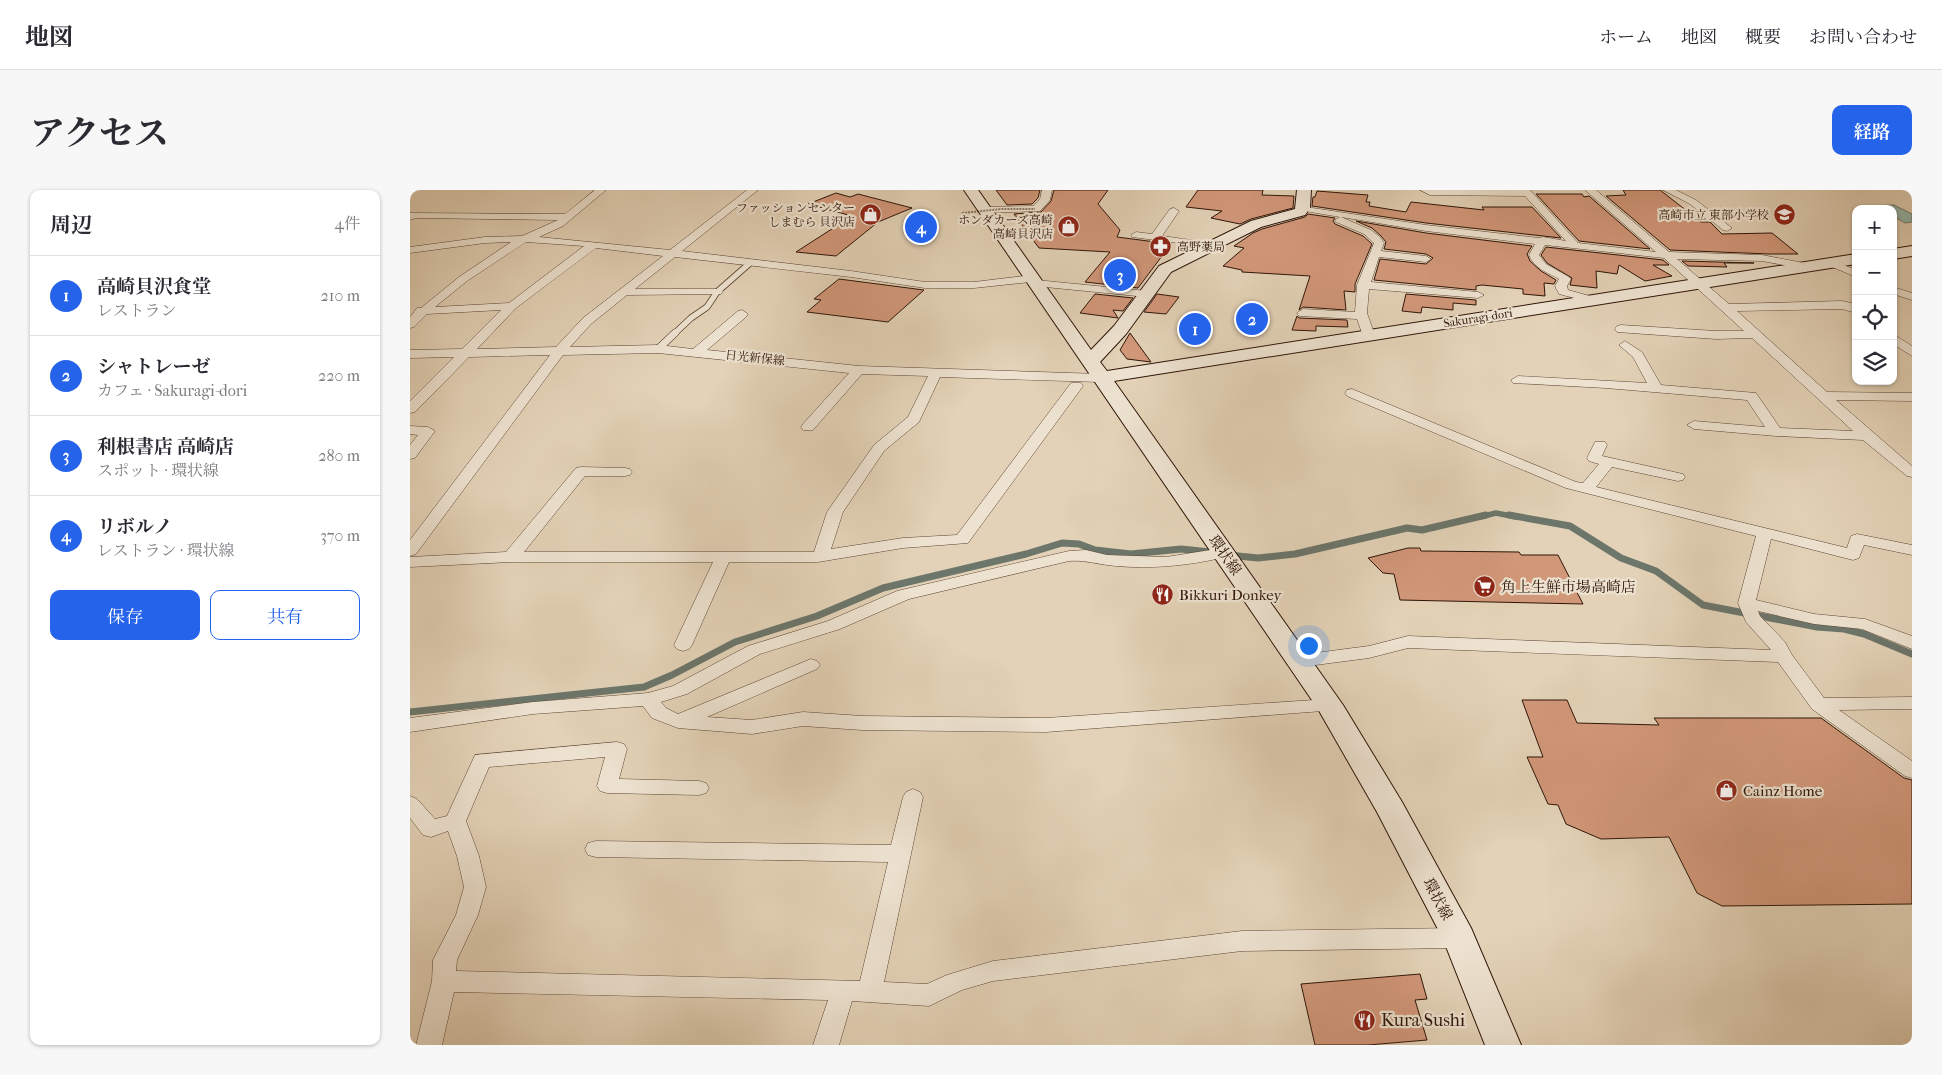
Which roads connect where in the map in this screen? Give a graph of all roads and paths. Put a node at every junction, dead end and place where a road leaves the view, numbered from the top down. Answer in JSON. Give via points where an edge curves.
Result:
{"nodes":[{"id":1,"x":601,"y":190,"type":"edge"},
{"id":2,"x":753,"y":190,"type":"edge"},
{"id":3,"x":971,"y":190,"type":"edge"},
{"id":4,"x":1047,"y":190,"type":"edge"},
{"id":5,"x":1304,"y":190,"type":"edge"},
{"id":6,"x":1425,"y":190,"type":"edge"},
{"id":7,"x":1590,"y":190,"type":"edge"},
{"id":8,"x":1668,"y":190,"type":"edge"},
{"id":9,"x":1527,"y":191,"type":"edge"},
{"id":10,"x":1303,"y":208,"type":"junction"},
{"id":11,"x":1035,"y":209,"type":"dead end"},
{"id":12,"x":1174,"y":211,"type":"dead end"},
{"id":13,"x":1322,"y":211,"type":"junction"},
{"id":14,"x":978,"y":216,"type":"junction"},
{"id":15,"x":410,"y":217,"type":"edge"},
{"id":16,"x":568,"y":217,"type":"junction"},
{"id":17,"x":1727,"y":228,"type":"dead end"},
{"id":18,"x":1136,"y":235,"type":"dead end"},
{"id":19,"x":1155,"y":238,"type":"junction"},
{"id":20,"x":524,"y":239,"type":"junction"},
{"id":21,"x":1543,"y":240,"type":"junction"},
{"id":22,"x":594,"y":244,"type":"junction"},
{"id":23,"x":1574,"y":244,"type":"junction"},
{"id":24,"x":1213,"y":246,"type":"junction"},
{"id":25,"x":410,"y":250,"type":"edge"},
{"id":26,"x":1912,"y":251,"type":"edge"},
{"id":27,"x":672,"y":253,"type":"junction"},
{"id":28,"x":1375,"y":253,"type":"junction"},
{"id":29,"x":1897,"y":253,"type":"edge"},
{"id":30,"x":1667,"y":255,"type":"junction"},
{"id":31,"x":1426,"y":259,"type":"dead end"},
{"id":32,"x":1852,"y":259,"type":"edge"},
{"id":33,"x":1828,"y":262,"type":"junction"},
{"id":34,"x":750,"y":264,"type":"junction"},
{"id":35,"x":1805,"y":266,"type":"junction"},
{"id":36,"x":1852,"y":272,"type":"edge"},
{"id":37,"x":1033,"y":280,"type":"junction"},
{"id":38,"x":1699,"y":283,"type":"junction"},
{"id":39,"x":1363,"y":285,"type":"junction"},
{"id":40,"x":1897,"y":291,"type":"edge"},
{"id":41,"x":622,"y":292,"type":"junction"},
{"id":42,"x":717,"y":292,"type":"junction"},
{"id":43,"x":1147,"y":294,"type":"junction"},
{"id":44,"x":1478,"y":295,"type":"dead end"},
{"id":45,"x":1912,"y":296,"type":"edge"},
{"id":46,"x":1592,"y":300,"type":"junction"},
{"id":47,"x":512,"y":306,"type":"junction"},
{"id":48,"x":1852,"y":307,"type":"edge"},
{"id":49,"x":1725,"y":308,"type":"junction"},
{"id":50,"x":425,"y":310,"type":"junction"},
{"id":51,"x":410,"y":311,"type":"edge"},
{"id":52,"x":1303,"y":313,"type":"dead end"},
{"id":53,"x":742,"y":314,"type":"dead end"},
{"id":54,"x":1361,"y":316,"type":"junction"},
{"id":55,"x":410,"y":324,"type":"edge"},
{"id":56,"x":1621,"y":329,"type":"dead end"},
{"id":57,"x":1753,"y":334,"type":"junction"},
{"id":58,"x":1369,"y":336,"type":"junction"},
{"id":59,"x":1896,"y":340,"type":"edge"},
{"id":60,"x":1625,"y":345,"type":"dead end"},
{"id":61,"x":658,"y":349,"type":"junction"},
{"id":62,"x":559,"y":351,"type":"junction"},
{"id":63,"x":466,"y":352,"type":"junction"},
{"id":64,"x":697,"y":352,"type":"junction"},
{"id":65,"x":1912,"y":352,"type":"edge"},
{"id":66,"x":410,"y":354,"type":"edge"},
{"id":67,"x":859,"y":370,"type":"junction"},
{"id":68,"x":1095,"y":370,"type":"junction"},
{"id":69,"x":936,"y":372,"type":"junction"},
{"id":70,"x":1518,"y":380,"type":"dead end"},
{"id":71,"x":1076,"y":386,"type":"dead end"},
{"id":72,"x":1656,"y":388,"type":"junction"},
{"id":73,"x":1352,"y":394,"type":"dead end"},
{"id":74,"x":1824,"y":396,"type":"junction"},
{"id":75,"x":1912,"y":397,"type":"edge"},
{"id":76,"x":410,"y":409,"type":"edge"},
{"id":77,"x":1694,"y":425,"type":"dead end"},
{"id":78,"x":808,"y":427,"type":"dead end"},
{"id":79,"x":410,"y":430,"type":"edge"},
{"id":80,"x":1776,"y":432,"type":"junction"},
{"id":81,"x":1867,"y":436,"type":"junction"},
{"id":82,"x":1600,"y":444,"type":"dead end"},
{"id":83,"x":410,"y":455,"type":"edge"},
{"id":84,"x":1608,"y":462,"type":"junction"},
{"id":85,"x":625,"y":472,"type":"dead end"},
{"id":86,"x":1912,"y":472,"type":"edge"},
{"id":87,"x":1678,"y":477,"type":"dead end"},
{"id":88,"x":1586,"y":489,"type":"junction"},
{"id":89,"x":1764,"y":534,"type":"junction"},
{"id":90,"x":1912,"y":550,"type":"edge"},
{"id":91,"x":410,"y":551,"type":"edge"},
{"id":92,"x":1223,"y":553,"type":"junction"},
{"id":93,"x":821,"y":556,"type":"junction"},
{"id":94,"x":512,"y":557,"type":"junction"},
{"id":95,"x":723,"y":558,"type":"junction"},
{"id":96,"x":410,"y":562,"type":"edge"},
{"id":97,"x":1747,"y":603,"type":"junction"},
{"id":98,"x":1912,"y":643,"type":"edge"},
{"id":99,"x":683,"y":645,"type":"dead end"},
{"id":100,"x":1783,"y":656,"type":"junction"},
{"id":101,"x":1300,"y":661,"type":"junction"},
{"id":102,"x":811,"y":665,"type":"dead end"},
{"id":103,"x":648,"y":699,"type":"junction"},
{"id":104,"x":1912,"y":703,"type":"edge"},
{"id":105,"x":1819,"y":704,"type":"junction"},
{"id":106,"x":1329,"y":705,"type":"junction"},
{"id":107,"x":678,"y":722,"type":"junction"},
{"id":108,"x":410,"y":725,"type":"edge"},
{"id":109,"x":1912,"y":771,"type":"edge"},
{"id":110,"x":699,"y":788,"type":"dead end"},
{"id":111,"x":913,"y":796,"type":"dead end"},
{"id":112,"x":410,"y":804,"type":"edge"},
{"id":113,"x":455,"y":821,"type":"junction"},
{"id":114,"x":596,"y":849,"type":"dead end"},
{"id":115,"x":900,"y":854,"type":"junction"},
{"id":116,"x":1459,"y":938,"type":"junction"},
{"id":117,"x":444,"y":980,"type":"junction"},
{"id":118,"x":843,"y":990,"type":"junction"},
{"id":119,"x":870,"y":992,"type":"junction"},
{"id":120,"x":429,"y":1045,"type":"edge"},
{"id":121,"x":826,"y":1045,"type":"edge"},
{"id":122,"x":1504,"y":1045,"type":"edge"}],
"edges":[{"from":1,"to":16,"type":"street"},
{"from":2,"to":27,"type":"street"},
{"from":3,"to":14,"type":"street","name":"環状線"},
{"from":4,"to":14,"type":"street","via":[[1045,200],[1036,209]]},
{"from":5,"to":10,"type":"street"},
{"from":6,"to":9,"type":"street"},
{"from":7,"to":30,"type":"street"},
{"from":8,"to":17,"type":"street","via":[[1693,202]]},
{"from":9,"to":23,"type":"street"},
{"from":10,"to":13,"type":"street"},
{"from":10,"to":24,"type":"street","via":[[1300,212],[1256,224]]},
{"from":11,"to":14,"type":"path","bridge":true,"via":[[962,213]]},
{"from":12,"to":19,"type":"street"},
{"from":13,"to":21,"type":"street","via":[[1426,228]]},
{"from":13,"to":28,"type":"street","via":[[1377,239],[1379,243]]},
{"from":14,"to":37,"type":"street","name":"環状線"},
{"from":15,"to":16,"type":"street"},
{"from":16,"to":20,"type":"street","via":[[547,231]]},
{"from":18,"to":19,"type":"street"},
{"from":19,"to":24,"type":"street"},
{"from":20,"to":22,"type":"street"},
{"from":20,"to":25,"type":"street","via":[[485,240]]},
{"from":20,"to":50,"type":"street","via":[[455,284]]},
{"from":21,"to":23,"type":"street"},
{"from":21,"to":46,"type":"street","via":[[1534,255],[1537,262],[1565,279],[1561,286],[1563,292]]},
{"from":22,"to":27,"type":"street"},
{"from":22,"to":47,"type":"street"},
{"from":23,"to":30,"type":"street"},
{"from":24,"to":43,"type":"street","via":[[1165,270]]},
{"from":26,"to":29,"type":"street"},
{"from":27,"to":34,"type":"street"},
{"from":27,"to":41,"type":"street"},
{"from":28,"to":31,"type":"street"},
{"from":28,"to":39,"type":"street"},
{"from":30,"to":35,"type":"street","via":[[1762,258]]},
{"from":30,"to":38,"type":"street"},
{"from":32,"to":33,"type":"street","name":"Sakuragi-dori"},
{"from":33,"to":35,"type":"street","name":"Sakuragi-dori"},
{"from":33,"to":36,"type":"street"},
{"from":34,"to":37,"type":"street","via":[[925,285]]},
{"from":34,"to":42,"type":"lane"},
{"from":35,"to":38,"type":"street","name":"Sakuragi-dori"},
{"from":37,"to":43,"type":"street"},
{"from":37,"to":68,"type":"street","name":"環状線"},
{"from":38,"to":46,"type":"street","name":"Sakuragi-dori"},
{"from":38,"to":49,"type":"street"},
{"from":39,"to":44,"type":"street"},
{"from":39,"to":54,"type":"street"},
{"from":40,"to":45,"type":"street"},
{"from":41,"to":42,"type":"street"},
{"from":41,"to":62,"type":"street","via":[[587,321]]},
{"from":42,"to":61,"type":"lane","via":[[707,307]]},
{"from":43,"to":68,"type":"street"},
{"from":46,"to":58,"type":"street","name":"Sakuragi-dori"},
{"from":47,"to":50,"type":"street"},
{"from":47,"to":63,"type":"street"},
{"from":48,"to":49,"type":"street"},
{"from":49,"to":57,"type":"street"},
{"from":50,"to":51,"type":"street"},
{"from":50,"to":55,"type":"street"},
{"from":52,"to":54,"type":"street"},
{"from":53,"to":64,"type":"street"},
{"from":54,"to":58,"type":"street"},
{"from":56,"to":57,"type":"street"},
{"from":57,"to":74,"type":"street"},
{"from":58,"to":68,"type":"street","name":"Sakuragi-dori"},
{"from":59,"to":65,"type":"street"},
{"from":60,"to":72,"type":"street","via":[[1638,355]]},
{"from":61,"to":62,"type":"street","name":"日光新保線"},
{"from":61,"to":64,"type":"street","name":"日光新保線"},
{"from":62,"to":63,"type":"street","name":"日光新保線"},
{"from":62,"to":91,"type":"street"},
{"from":63,"to":66,"type":"street","name":"日光新保線"},
{"from":63,"to":76,"type":"street"},
{"from":64,"to":67,"type":"street","name":"日光新保線"},
{"from":67,"to":69,"type":"street","name":"日光新保線"},
{"from":67,"to":78,"type":"street"},
{"from":68,"to":69,"type":"street","name":"日光新保線"},
{"from":68,"to":92,"type":"street","name":"環状線"},
{"from":69,"to":93,"type":"street","via":[[914,419],[879,448],[835,512]]},
{"from":70,"to":72,"type":"street"},
{"from":71,"to":93,"type":"street","via":[[962,540],[903,543]]},
{"from":72,"to":80,"type":"street","via":[[1751,396]]},
{"from":73,"to":88,"type":"street"},
{"from":74,"to":75,"type":"street"},
{"from":74,"to":81,"type":"street"},
{"from":77,"to":80,"type":"street"},
{"from":79,"to":83,"type":"street","via":[[428,431]]},
{"from":80,"to":81,"type":"street"},
{"from":81,"to":86,"type":"street"},
{"from":82,"to":84,"type":"street","via":[[1594,458]]},
{"from":84,"to":87,"type":"street"},
{"from":84,"to":88,"type":"street"},
{"from":85,"to":94,"type":"street","via":[[581,471]]},
{"from":88,"to":89,"type":"street"},
{"from":89,"to":90,"type":"street","via":[[1853,555],[1857,539]]},
{"from":89,"to":97,"type":"street"},
{"from":92,"to":101,"type":"street","name":"環状線"},
{"from":92,"to":103,"type":"street","via":[[1166,562],[1070,556],[903,595],[834,625],[754,650],[680,690]]},
{"from":93,"to":95,"type":"street"},
{"from":94,"to":95,"type":"street"},
{"from":94,"to":96,"type":"street"},
{"from":95,"to":99,"type":"street"},
{"from":97,"to":98,"type":"street","via":[[1814,620],[1864,624]]},
{"from":97,"to":100,"type":"street","via":[[1752,618],[1779,646]]},
{"from":100,"to":101,"type":"street","via":[[1408,642],[1369,652]]},
{"from":100,"to":105,"type":"street"},
{"from":101,"to":106,"type":"street","name":"環状線"},
{"from":102,"to":107,"type":"street"},
{"from":103,"to":107,"type":"street","via":[[659,713]]},
{"from":103,"to":108,"type":"street","via":[[533,708]]},
{"from":104,"to":105,"type":"street"},
{"from":105,"to":109,"type":"street"},
{"from":106,"to":107,"type":"street","via":[[1046,725],[862,723],[803,719],[752,727]]},
{"from":106,"to":116,"type":"street","name":"環状線","via":[[1392,810]]},
{"from":110,"to":113,"type":"street","via":[[606,786],[617,750],[482,760]]},
{"from":111,"to":115,"type":"street"},
{"from":112,"to":113,"type":"street","via":[[432,829]]},
{"from":113,"to":117,"type":"street","via":[[476,886],[467,915],[445,960]]},
{"from":114,"to":115,"type":"street"},
{"from":115,"to":119,"type":"street"},
{"from":116,"to":119,"type":"street","via":[[1242,941],[993,971],[956,982],[929,995]]},
{"from":116,"to":122,"type":"street","name":"環状線"},
{"from":117,"to":118,"type":"street"},
{"from":117,"to":120,"type":"street"},
{"from":118,"to":119,"type":"street"},
{"from":118,"to":121,"type":"street"}]}
